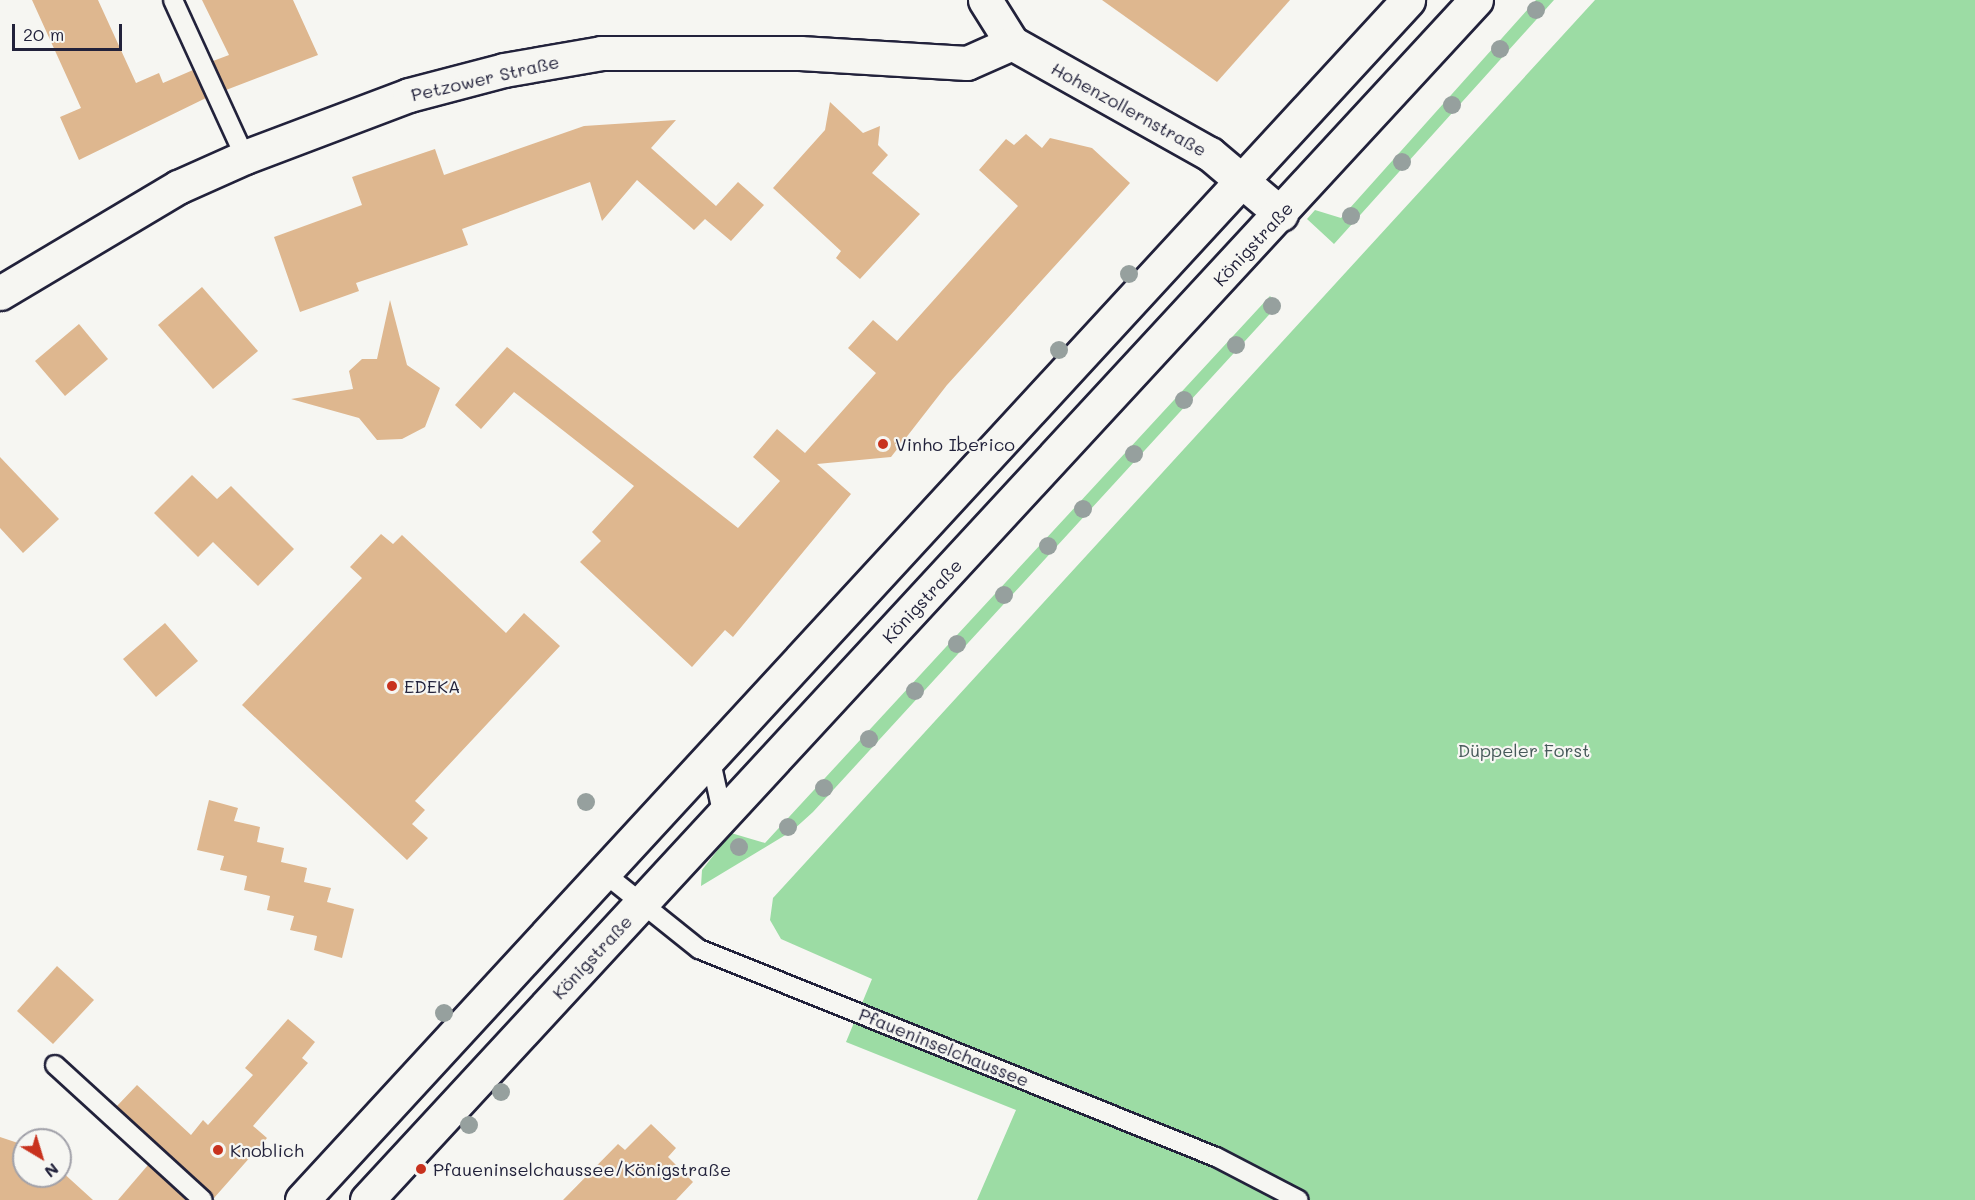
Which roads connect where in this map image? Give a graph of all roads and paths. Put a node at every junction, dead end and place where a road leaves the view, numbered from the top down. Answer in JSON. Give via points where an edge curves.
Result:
{"nodes":[{"id":1,"x":173,"y":0,"type":"edge"},
{"id":2,"x":985,"y":0,"type":"edge"},
{"id":3,"x":1408,"y":0,"type":"edge"},
{"id":4,"x":1476,"y":0,"type":"edge"},
{"id":5,"x":1012,"y":44,"type":"junction"},
{"id":6,"x":245,"y":157,"type":"junction"},
{"id":7,"x":1245,"y":182,"type":"junction"},
{"id":8,"x":1281,"y":214,"type":"junction"},
{"id":9,"x":0,"y":293,"type":"edge"},
{"id":10,"x":710,"y":758,"type":"junction"},
{"id":11,"x":723,"y":816,"type":"junction"},
{"id":12,"x":604,"y":873,"type":"junction"},
{"id":13,"x":640,"y":904,"type":"junction"},
{"id":14,"x":55,"y":1065,"type":"dead end"},
{"id":15,"x":203,"y":1200,"type":"edge"},
{"id":16,"x":302,"y":1200,"type":"edge"},
{"id":17,"x":367,"y":1200,"type":"edge"},
{"id":18,"x":1299,"y":1200,"type":"edge"}],
"edges":[{"from":1,"to":6,"type":"lane"},
{"from":2,"to":5,"type":"main road","name":"Hohenzollernstraße"},
{"from":3,"to":7,"type":"main road"},
{"from":4,"to":8,"type":"main road","name":"Königstraße"},
{"from":5,"to":6,"type":"main road","name":"Petzower Straße","via":[[967,63],[800,53],[601,53],[409,95]]},
{"from":5,"to":7,"type":"main road","name":"Hohenzollernstraße","via":[[1210,154]]},
{"from":6,"to":9,"type":"main road","name":"Petzower Straße","via":[[178,187]]},
{"from":7,"to":8,"type":"main road","name":"Hohenzollernstraße"},
{"from":7,"to":10,"type":"main road"},
{"from":8,"to":11,"type":"main road","name":"Königstraße"},
{"from":10,"to":11,"type":"lane"},
{"from":10,"to":12,"type":"main road"},
{"from":11,"to":13,"type":"main road","name":"Königstraße"},
{"from":12,"to":13,"type":"lane","name":"Pfaueninselchaussee"},
{"from":12,"to":16,"type":"main road"},
{"from":13,"to":17,"type":"main road","name":"Königstraße"},
{"from":13,"to":18,"type":"lane","name":"Pfaueninselchaussee","via":[[699,949],[1216,1157]]},
{"from":14,"to":15,"type":"lane"}]}
